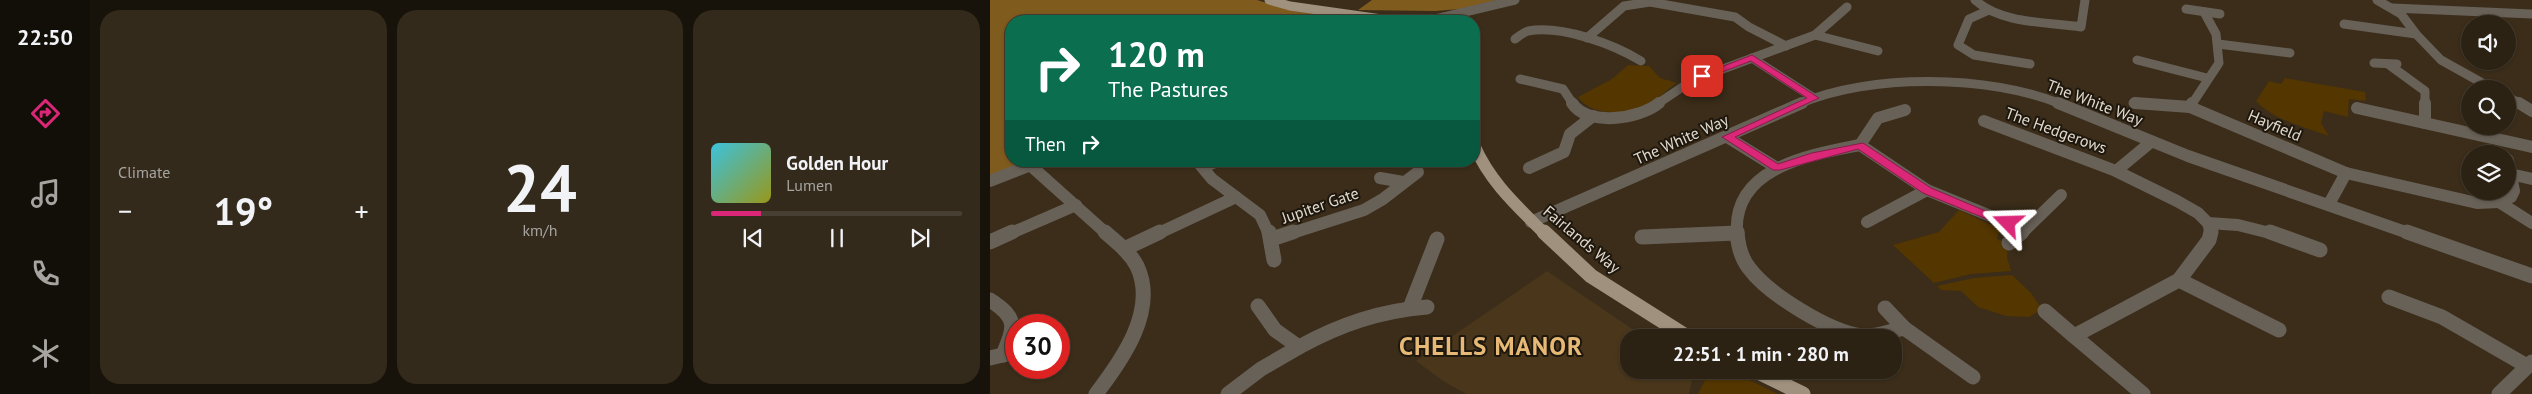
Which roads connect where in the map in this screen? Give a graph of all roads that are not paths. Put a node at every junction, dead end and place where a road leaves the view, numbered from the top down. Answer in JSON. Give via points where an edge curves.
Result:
{"nodes":[{"id":1,"x":1269,"y":0,"type":"edge"},
{"id":2,"x":1515,"y":0,"type":"edge"},
{"id":3,"x":1975,"y":0,"type":"edge"},
{"id":4,"x":2085,"y":0,"type":"edge"},
{"id":5,"x":2377,"y":0,"type":"edge"},
{"id":6,"x":1663,"y":2,"type":"edge"},
{"id":7,"x":1851,"y":2,"type":"edge"},
{"id":8,"x":2389,"y":7,"type":"junction"},
{"id":9,"x":2186,"y":9,"type":"dead end"},
{"id":10,"x":1989,"y":10,"type":"junction"},
{"id":11,"x":2204,"y":12,"type":"junction"},
{"id":12,"x":2220,"y":14,"type":"dead end"},
{"id":13,"x":2532,"y":14,"type":"edge"},
{"id":14,"x":1344,"y":15,"type":"edge"},
{"id":15,"x":1460,"y":15,"type":"edge"},
{"id":16,"x":2344,"y":24,"type":"dead end"},
{"id":17,"x":2416,"y":34,"type":"junction"},
{"id":18,"x":1815,"y":35,"type":"junction"},
{"id":19,"x":1587,"y":38,"type":"junction"},
{"id":20,"x":1516,"y":39,"type":"dead end"},
{"id":21,"x":2218,"y":44,"type":"junction"},
{"id":22,"x":1786,"y":46,"type":"junction"},
{"id":23,"x":1878,"y":51,"type":"dead end"},
{"id":24,"x":2290,"y":53,"type":"dead end"},
{"id":25,"x":1752,"y":58,"type":"junction"},
{"id":26,"x":1641,"y":60,"type":"dead end"},
{"id":27,"x":2137,"y":60,"type":"dead end"},
{"id":28,"x":2374,"y":63,"type":"dead end"},
{"id":29,"x":2030,"y":64,"type":"dead end"},
{"id":30,"x":2388,"y":64,"type":"junction"},
{"id":31,"x":2402,"y":64,"type":"dead end"},
{"id":32,"x":2207,"y":78,"type":"junction"},
{"id":33,"x":1520,"y":79,"type":"dead end"},
{"id":34,"x":2477,"y":80,"type":"edge"},
{"id":35,"x":1814,"y":98,"type":"junction"},
{"id":36,"x":2516,"y":102,"type":"edge"},
{"id":37,"x":2133,"y":104,"type":"dead end"},
{"id":38,"x":2190,"y":107,"type":"junction"},
{"id":39,"x":1905,"y":110,"type":"dead end"},
{"id":40,"x":2357,"y":110,"type":"dead end"},
{"id":41,"x":2532,"y":111,"type":"edge"},
{"id":42,"x":1593,"y":116,"type":"junction"},
{"id":43,"x":1984,"y":122,"type":"dead end"},
{"id":44,"x":2425,"y":123,"type":"junction"},
{"id":45,"x":1727,"y":137,"type":"junction"},
{"id":46,"x":2504,"y":141,"type":"junction"},
{"id":47,"x":2151,"y":142,"type":"junction"},
{"id":48,"x":1860,"y":145,"type":"junction"},
{"id":49,"x":2505,"y":145,"type":"edge"},
{"id":50,"x":2532,"y":147,"type":"edge"},
{"id":51,"x":1480,"y":159,"type":"edge"},
{"id":52,"x":1025,"y":167,"type":"edge"},
{"id":53,"x":1039,"y":167,"type":"edge"},
{"id":54,"x":1202,"y":167,"type":"edge"},
{"id":55,"x":1528,"y":168,"type":"dead end"},
{"id":56,"x":1777,"y":168,"type":"junction"},
{"id":57,"x":2116,"y":171,"type":"junction"},
{"id":58,"x":1418,"y":172,"type":"dead end"},
{"id":59,"x":2346,"y":173,"type":"junction"},
{"id":60,"x":2516,"y":175,"type":"edge"},
{"id":61,"x":1380,"y":178,"type":"dead end"},
{"id":62,"x":2532,"y":179,"type":"edge"},
{"id":63,"x":990,"y":181,"type":"edge"},
{"id":64,"x":1403,"y":182,"type":"junction"},
{"id":65,"x":1927,"y":190,"type":"junction"},
{"id":66,"x":2061,"y":195,"type":"dead end"},
{"id":67,"x":1236,"y":197,"type":"junction"},
{"id":68,"x":2506,"y":200,"type":"edge"},
{"id":69,"x":2498,"y":202,"type":"junction"},
{"id":70,"x":2329,"y":204,"type":"junction"},
{"id":71,"x":1076,"y":205,"type":"junction"},
{"id":72,"x":1532,"y":222,"type":"junction"},
{"id":73,"x":1867,"y":222,"type":"dead end"},
{"id":74,"x":2532,"y":222,"type":"edge"},
{"id":75,"x":2208,"y":223,"type":"junction"},
{"id":76,"x":2025,"y":230,"type":"junction"},
{"id":77,"x":1737,"y":233,"type":"junction"},
{"id":78,"x":1642,"y":237,"type":"dead end"},
{"id":79,"x":1272,"y":239,"type":"junction"},
{"id":80,"x":1437,"y":239,"type":"dead end"},
{"id":81,"x":990,"y":242,"type":"edge"},
{"id":82,"x":2009,"y":243,"type":"dead end"},
{"id":83,"x":1124,"y":249,"type":"junction"},
{"id":84,"x":2320,"y":250,"type":"dead end"},
{"id":85,"x":1274,"y":260,"type":"dead end"},
{"id":86,"x":2532,"y":276,"type":"edge"},
{"id":87,"x":2179,"y":280,"type":"junction"},
{"id":88,"x":2389,"y":297,"type":"dead end"},
{"id":89,"x":990,"y":300,"type":"edge"},
{"id":90,"x":1258,"y":306,"type":"dead end"},
{"id":91,"x":1427,"y":307,"type":"dead end"},
{"id":92,"x":1410,"y":308,"type":"junction"},
{"id":93,"x":1885,"y":308,"type":"dead end"},
{"id":94,"x":2045,"y":311,"type":"dead end"},
{"id":95,"x":1904,"y":328,"type":"junction"},
{"id":96,"x":1675,"y":329,"type":"edge"},
{"id":97,"x":2279,"y":330,"type":"dead end"},
{"id":98,"x":2074,"y":336,"type":"junction"},
{"id":99,"x":1298,"y":347,"type":"junction"},
{"id":100,"x":1003,"y":355,"type":"edge"},
{"id":101,"x":2529,"y":364,"type":"edge"},
{"id":102,"x":1973,"y":377,"type":"dead end"},
{"id":103,"x":1772,"y":379,"type":"edge"},
{"id":104,"x":1096,"y":394,"type":"edge"},
{"id":105,"x":1228,"y":394,"type":"edge"},
{"id":106,"x":1803,"y":394,"type":"edge"},
{"id":107,"x":2144,"y":394,"type":"edge"},
{"id":108,"x":2499,"y":394,"type":"edge"}],
"edges":[{"from":1,"to":14,"type":"main road"},
{"from":2,"to":15,"type":"street"},
{"from":3,"to":10,"type":"street"},
{"from":4,"to":10,"type":"street","via":[[2081,27]]},
{"from":5,"to":8,"type":"street"},
{"from":6,"to":19,"type":"street","via":[[1624,6]]},
{"from":6,"to":22,"type":"street","via":[[1734,17]]},
{"from":7,"to":18,"type":"street"},
{"from":8,"to":13,"type":"street"},
{"from":8,"to":17,"type":"street","via":[[2400,14]]},
{"from":9,"to":11,"type":"street"},
{"from":10,"to":29,"type":"street","via":[[1968,19],[1958,45],[1974,55]]},
{"from":11,"to":12,"type":"street"},
{"from":11,"to":21,"type":"street"},
{"from":16,"to":17,"type":"street"},
{"from":17,"to":34,"type":"street","via":[[2441,60]]},
{"from":18,"to":22,"type":"street"},
{"from":18,"to":23,"type":"street"},
{"from":19,"to":20,"type":"street","via":[[1527,31]]},
{"from":19,"to":26,"type":"street","via":[[1614,44]]},
{"from":21,"to":24,"type":"street","via":[[2275,55]]},
{"from":21,"to":32,"type":"street","via":[[2219,63]]},
{"from":22,"to":25,"type":"street"},
{"from":25,"to":35,"type":"street"},
{"from":25,"to":42,"type":"street","via":[[1693,80],[1641,114],[1620,118]]},
{"from":27,"to":32,"type":"street","via":[[2151,67]]},
{"from":28,"to":30,"type":"street"},
{"from":30,"to":31,"type":"street"},
{"from":30,"to":44,"type":"street","via":[[2425,91]]},
{"from":32,"to":38,"type":"street"},
{"from":33,"to":42,"type":"street","via":[[1563,89],[1576,109]]},
{"from":35,"to":45,"type":"street","name":"The White Way"},
{"from":35,"to":47,"type":"street","name":"The White Way","via":[[1881,83],[1922,81],[1984,86],[2058,103]]},
{"from":36,"to":41,"type":"street"},
{"from":37,"to":38,"type":"street","name":"Hayfield","via":[[2152,101]]},
{"from":38,"to":59,"type":"street","name":"Hayfield"},
{"from":39,"to":48,"type":"street","via":[[1878,118]]},
{"from":40,"to":44,"type":"street"},
{"from":42,"to":55,"type":"street","via":[[1570,134],[1564,152]]},
{"from":43,"to":57,"type":"street","name":"The Hedgerows"},
{"from":44,"to":46,"type":"street"},
{"from":45,"to":56,"type":"street"},
{"from":45,"to":72,"type":"street","name":"The White Way"},
{"from":46,"to":49,"type":"street"},
{"from":46,"to":50,"type":"street"},
{"from":47,"to":57,"type":"street","name":"The Hedgerows"},
{"from":47,"to":70,"type":"street","name":"The White Way"},
{"from":48,"to":56,"type":"street"},
{"from":48,"to":65,"type":"street"},
{"from":51,"to":72,"type":"main road","name":"Fairlands Way","via":[[1503,192]]},
{"from":52,"to":63,"type":"street"},
{"from":53,"to":71,"type":"street"},
{"from":54,"to":67,"type":"street","name":"Jupiter Gate","via":[[1212,179]]},
{"from":56,"to":77,"type":"street","via":[[1745,192],[1738,209]]},
{"from":57,"to":75,"type":"street","name":"The Hedgerows","via":[[2177,201]]},
{"from":58,"to":64,"type":"street","name":"Jupiter Gate"},
{"from":59,"to":69,"type":"street","name":"Hayfield","via":[[2465,200]]},
{"from":59,"to":70,"type":"street"},
{"from":60,"to":62,"type":"street"},
{"from":61,"to":64,"type":"street"},
{"from":64,"to":79,"type":"street","name":"Jupiter Gate","via":[[1364,210]]},
{"from":65,"to":73,"type":"street"},
{"from":65,"to":76,"type":"street"},
{"from":66,"to":76,"type":"street"},
{"from":67,"to":79,"type":"street","name":"Jupiter Gate","via":[[1257,209]]},
{"from":67,"to":83,"type":"street"},
{"from":68,"to":69,"type":"street"},
{"from":69,"to":74,"type":"street","name":"Hayfield"},
{"from":70,"to":86,"type":"street","name":"The White Way"},
{"from":71,"to":81,"type":"street"},
{"from":71,"to":83,"type":"street"},
{"from":72,"to":96,"type":"main road","name":"Fairlands Way","via":[[1591,276]]},
{"from":75,"to":84,"type":"street","via":[[2259,228]]},
{"from":75,"to":87,"type":"street","via":[[2209,240]]},
{"from":76,"to":82,"type":"street"},
{"from":77,"to":78,"type":"street"},
{"from":77,"to":95,"type":"street","via":[[1742,257],[1749,270],[1824,323],[1863,336]]},
{"from":79,"to":85,"type":"street","name":"Jupiter Gate"},
{"from":80,"to":92,"type":"street"},
{"from":83,"to":104,"type":"street","via":[[1136,265],[1141,280],[1140,317],[1121,360]]},
{"from":87,"to":97,"type":"street"},
{"from":87,"to":98,"type":"street"},
{"from":88,"to":101,"type":"street","via":[[2444,312]]},
{"from":89,"to":100,"type":"street","via":[[1005,308],[1012,320],[1013,328]]},
{"from":90,"to":99,"type":"street","via":[[1275,330]]},
{"from":91,"to":92,"type":"street"},
{"from":92,"to":99,"type":"street","via":[[1380,311],[1338,325]]},
{"from":93,"to":95,"type":"street"},
{"from":94,"to":98,"type":"street"},
{"from":95,"to":102,"type":"street"},
{"from":98,"to":107,"type":"street"},
{"from":99,"to":105,"type":"street"},
{"from":101,"to":108,"type":"street"},
{"from":103,"to":106,"type":"main road"}]}
